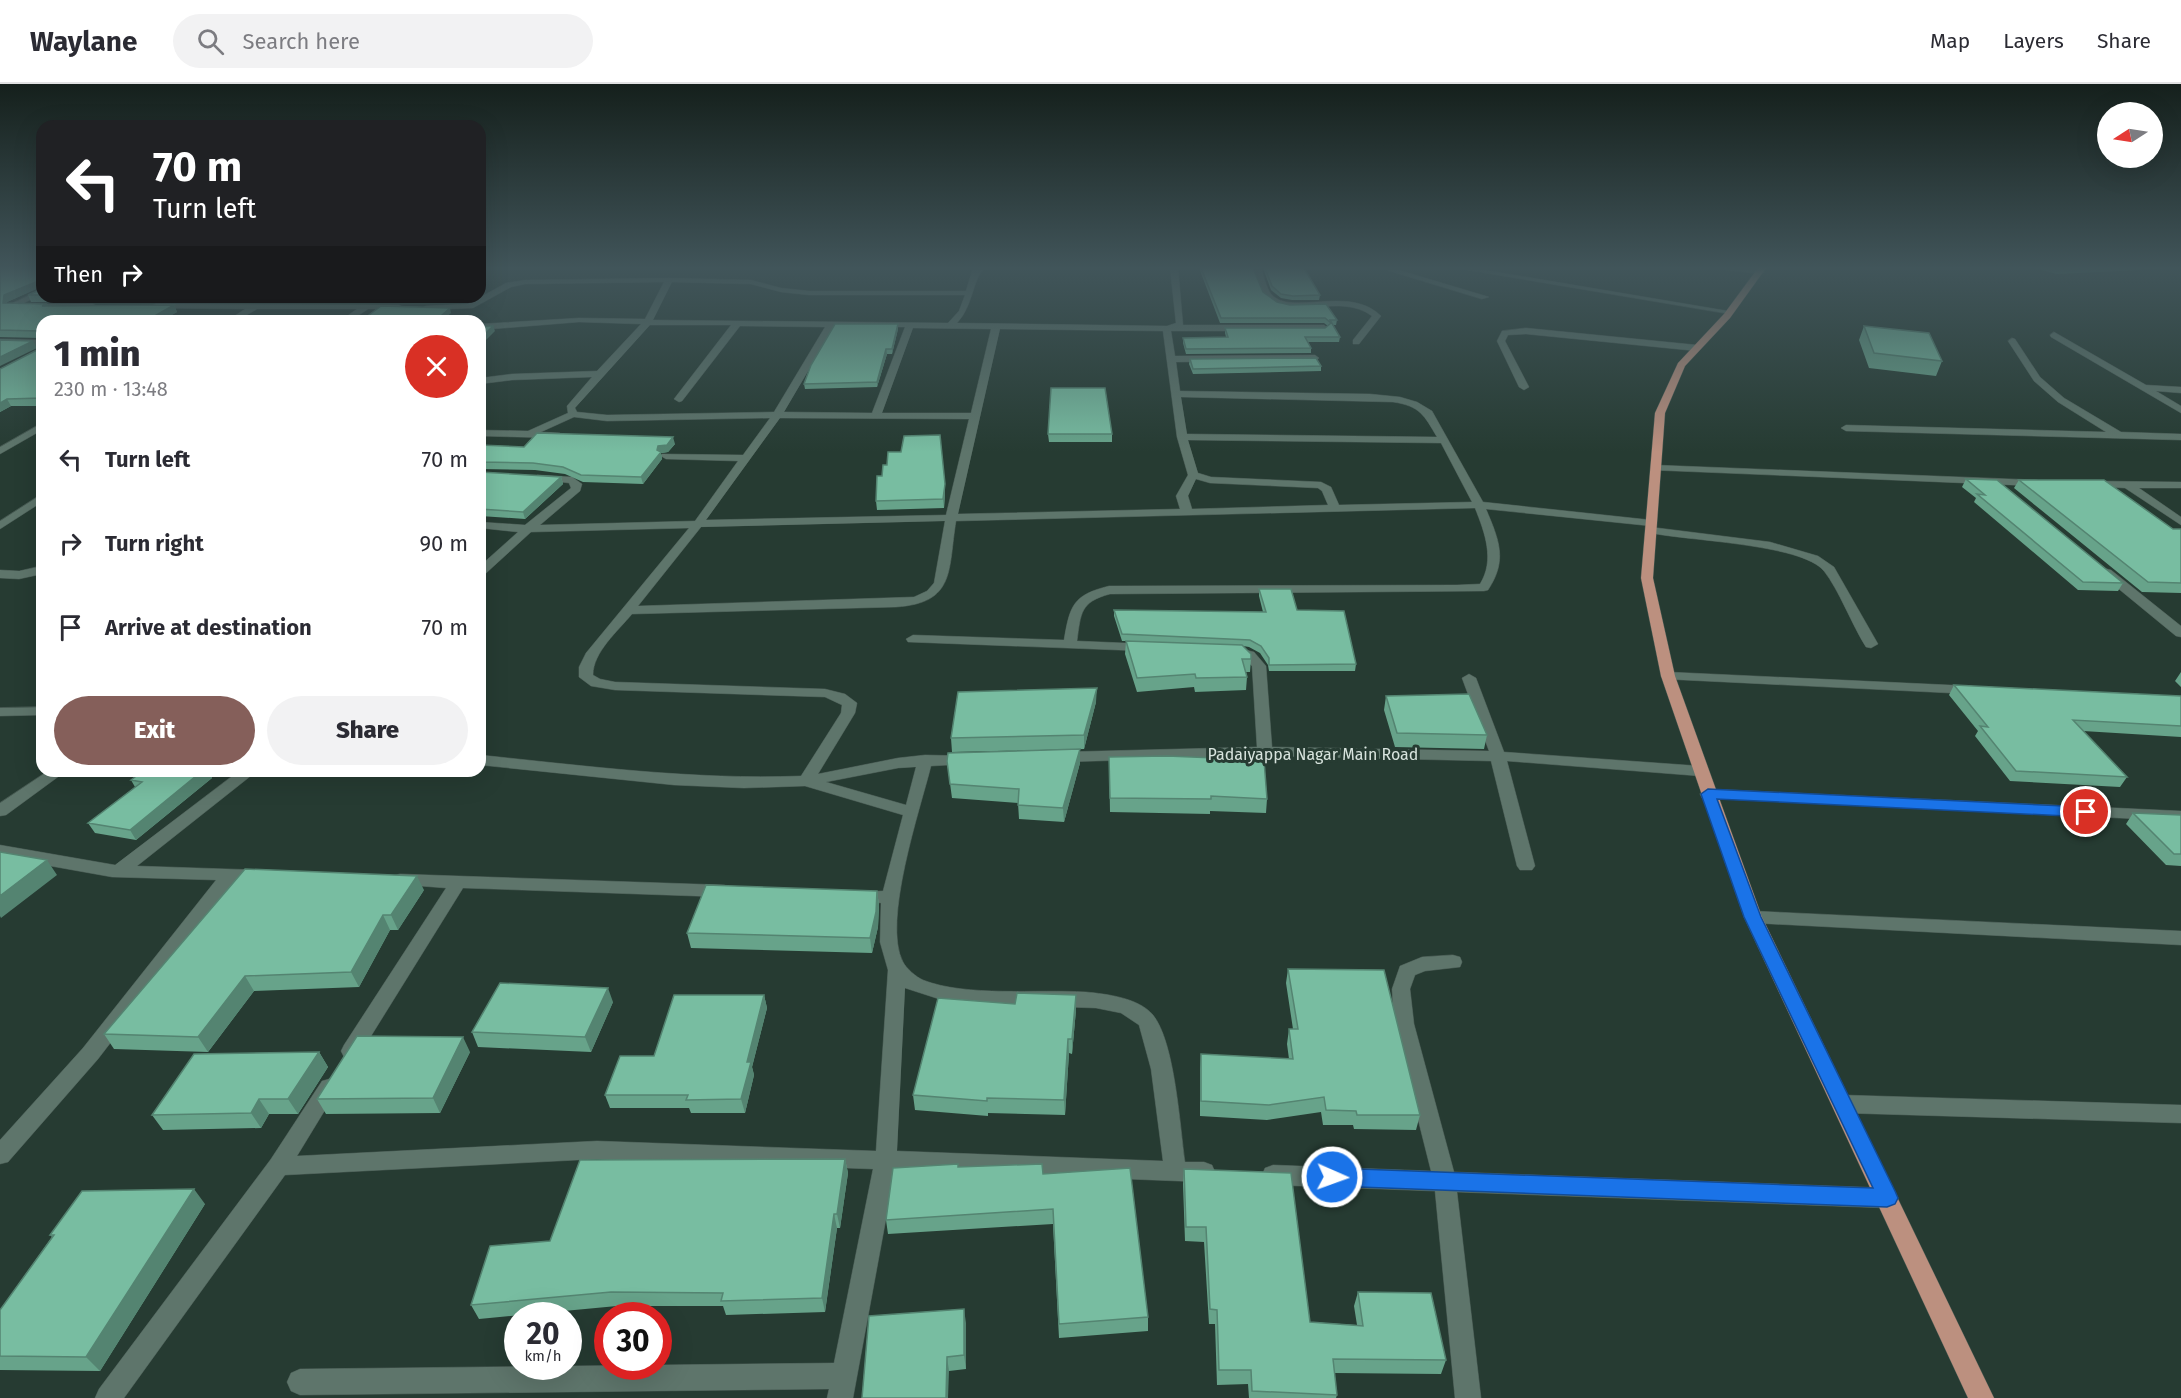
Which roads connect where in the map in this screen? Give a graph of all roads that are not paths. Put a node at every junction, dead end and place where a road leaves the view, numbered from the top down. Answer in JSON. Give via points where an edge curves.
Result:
{"nodes":[{"id":1,"x":641,"y":329,"type":"edge"},
{"id":2,"x":732,"y":329,"type":"edge"},
{"id":3,"x":828,"y":329,"type":"edge"},
{"id":4,"x":908,"y":329,"type":"edge"},
{"id":5,"x":995,"y":329,"type":"edge"},
{"id":6,"x":1171,"y":329,"type":"edge"},
{"id":7,"x":1366,"y":329,"type":"edge"},
{"id":8,"x":1714,"y":329,"type":"edge"},
{"id":9,"x":2054,"y":335,"type":"dead end"},
{"id":10,"x":2012,"y":341,"type":"dead end"},
{"id":11,"x":0,"y":342,"type":"edge"},
{"id":12,"x":1356,"y":342,"type":"dead end"},
{"id":13,"x":36,"y":344,"type":"edge"},
{"id":14,"x":1697,"y":348,"type":"junction"},
{"id":15,"x":1315,"y":358,"type":"edge"},
{"id":16,"x":1171,"y":359,"type":"junction"},
{"id":17,"x":600,"y":374,"type":"junction"},
{"id":18,"x":486,"y":380,"type":"edge"},
{"id":19,"x":1524,"y":387,"type":"dead end"},
{"id":20,"x":2144,"y":388,"type":"junction"},
{"id":21,"x":2181,"y":390,"type":"edge"},
{"id":22,"x":1176,"y":393,"type":"junction"},
{"id":23,"x":679,"y":399,"type":"dead end"},
{"id":24,"x":2181,"y":410,"type":"edge"},
{"id":25,"x":573,"y":414,"type":"junction"},
{"id":26,"x":777,"y":415,"type":"junction"},
{"id":27,"x":876,"y":416,"type":"junction"},
{"id":28,"x":975,"y":416,"type":"junction"},
{"id":29,"x":1846,"y":428,"type":"dead end"},
{"id":30,"x":36,"y":431,"type":"edge"},
{"id":31,"x":486,"y":433,"type":"edge"},
{"id":32,"x":528,"y":434,"type":"junction"},
{"id":33,"x":562,"y":435,"type":"edge"},
{"id":34,"x":2119,"y":436,"type":"junction"},
{"id":35,"x":1182,"y":437,"type":"junction"},
{"id":36,"x":2181,"y":437,"type":"edge"},
{"id":37,"x":1444,"y":440,"type":"junction"},
{"id":38,"x":0,"y":451,"type":"edge"},
{"id":39,"x":666,"y":456,"type":"edge"},
{"id":40,"x":746,"y":458,"type":"junction"},
{"id":41,"x":1655,"y":468,"type":"junction"},
{"id":42,"x":1192,"y":475,"type":"junction"},
{"id":43,"x":526,"y":476,"type":"edge"},
{"id":44,"x":1996,"y":482,"type":"junction"},
{"id":45,"x":2051,"y":483,"type":"edge"},
{"id":46,"x":2084,"y":484,"type":"edge"},
{"id":47,"x":2128,"y":484,"type":"junction"},
{"id":48,"x":2181,"y":485,"type":"edge"},
{"id":49,"x":2014,"y":497,"type":"edge"},
{"id":50,"x":36,"y":500,"type":"edge"},
{"id":51,"x":1479,"y":504,"type":"junction"},
{"id":52,"x":1335,"y":508,"type":"junction"},
{"id":53,"x":1187,"y":512,"type":"junction"},
{"id":54,"x":951,"y":518,"type":"junction"},
{"id":55,"x":2181,"y":522,"type":"edge"},
{"id":56,"x":698,"y":524,"type":"junction"},
{"id":57,"x":0,"y":526,"type":"edge"},
{"id":58,"x":486,"y":526,"type":"edge"},
{"id":59,"x":1651,"y":527,"type":"junction"},
{"id":60,"x":528,"y":529,"type":"junction"},
{"id":61,"x":2098,"y":565,"type":"edge"},
{"id":62,"x":486,"y":567,"type":"edge"},
{"id":63,"x":36,"y":571,"type":"edge"},
{"id":64,"x":0,"y":574,"type":"edge"},
{"id":65,"x":19,"y":575,"type":"junction"},
{"id":66,"x":0,"y":582,"type":"edge"},
{"id":67,"x":628,"y":610,"type":"junction"},
{"id":68,"x":2181,"y":633,"type":"edge"},
{"id":69,"x":913,"y":639,"type":"dead end"},
{"id":70,"x":1871,"y":644,"type":"dead end"},
{"id":71,"x":1070,"y":645,"type":"junction"},
{"id":72,"x":1164,"y":648,"type":"edge"},
{"id":73,"x":1222,"y":650,"type":"edge"},
{"id":74,"x":1668,"y":676,"type":"junction"},
{"id":75,"x":1469,"y":678,"type":"dead end"},
{"id":76,"x":1990,"y":691,"type":"edge"},
{"id":77,"x":36,"y":711,"type":"edge"},
{"id":78,"x":0,"y":712,"type":"edge"},
{"id":79,"x":1264,"y":751,"type":"junction"},
{"id":80,"x":1498,"y":756,"type":"junction"},
{"id":81,"x":1042,"y":757,"type":"edge"},
{"id":82,"x":984,"y":759,"type":"edge"},
{"id":83,"x":925,"y":760,"type":"junction"},
{"id":84,"x":486,"y":761,"type":"edge"},
{"id":85,"x":1700,"y":771,"type":"junction"},
{"id":86,"x":49,"y":777,"type":"edge"},
{"id":87,"x":241,"y":777,"type":"edge"},
{"id":88,"x":806,"y":782,"type":"junction"},
{"id":89,"x":1708,"y":794,"type":"junction"},
{"id":90,"x":0,"y":811,"type":"edge"},
{"id":91,"x":912,"y":812,"type":"junction"},
{"id":92,"x":2181,"y":816,"type":"edge"},
{"id":93,"x":0,"y":851,"type":"edge"},
{"id":94,"x":1526,"y":866,"type":"dead end"},
{"id":95,"x":120,"y":870,"type":"junction"},
{"id":96,"x":230,"y":875,"type":"junction"},
{"id":97,"x":275,"y":876,"type":"edge"},
{"id":98,"x":378,"y":880,"type":"edge"},
{"id":99,"x":458,"y":882,"type":"junction"},
{"id":100,"x":738,"y":892,"type":"edge"},
{"id":101,"x":843,"y":895,"type":"edge"},
{"id":102,"x":890,"y":897,"type":"junction"},
{"id":103,"x":1753,"y":917,"type":"junction"},
{"id":104,"x":2181,"y":938,"type":"edge"},
{"id":105,"x":1453,"y":962,"type":"dead end"},
{"id":106,"x":897,"y":970,"type":"junction"},
{"id":107,"x":1842,"y":1104,"type":"junction"},
{"id":108,"x":2181,"y":1114,"type":"edge"},
{"id":109,"x":0,"y":1155,"type":"edge"},
{"id":110,"x":886,"y":1160,"type":"junction"},
{"id":111,"x":279,"y":1166,"type":"junction"},
{"id":112,"x":1175,"y":1171,"type":"junction"},
{"id":113,"x":1222,"y":1173,"type":"edge"},
{"id":114,"x":1257,"y":1174,"type":"edge"},
{"id":115,"x":1445,"y":1181,"type":"junction"},
{"id":116,"x":1887,"y":1198,"type":"junction"},
{"id":117,"x":300,"y":1382,"type":"dead end"},
{"id":118,"x":842,"y":1387,"type":"edge"},
{"id":119,"x":108,"y":1398,"type":"edge"},
{"id":120,"x":1468,"y":1398,"type":"edge"},
{"id":121,"x":1981,"y":1398,"type":"edge"}],
"edges":[{"from":1,"to":17,"type":"street"},
{"from":2,"to":23,"type":"street"},
{"from":3,"to":26,"type":"street"},
{"from":4,"to":27,"type":"street"},
{"from":5,"to":28,"type":"street"},
{"from":6,"to":16,"type":"street"},
{"from":7,"to":12,"type":"street"},
{"from":8,"to":14,"type":"main road"},
{"from":9,"to":20,"type":"street"},
{"from":10,"to":34,"type":"street","via":[[2037,379],[2061,400]]},
{"from":11,"to":13,"type":"street"},
{"from":14,"to":19,"type":"street","via":[[1526,331],[1505,333],[1501,341]]},
{"from":14,"to":41,"type":"main road","via":[[1681,365],[1660,413]]},
{"from":15,"to":16,"type":"street"},
{"from":16,"to":22,"type":"street"},
{"from":17,"to":18,"type":"street"},
{"from":17,"to":25,"type":"street","via":[[574,401],[570,408]]},
{"from":20,"to":21,"type":"street"},
{"from":20,"to":24,"type":"street"},
{"from":22,"to":35,"type":"street"},
{"from":22,"to":37,"type":"street","via":[[1401,399],[1427,411]]},
{"from":25,"to":26,"type":"street","via":[[608,418]]},
{"from":25,"to":32,"type":"street"},
{"from":26,"to":27,"type":"street"},
{"from":26,"to":40,"type":"street"},
{"from":27,"to":28,"type":"street"},
{"from":28,"to":54,"type":"street"},
{"from":29,"to":34,"type":"street"},
{"from":30,"to":38,"type":"street"},
{"from":31,"to":32,"type":"street"},
{"from":32,"to":33,"type":"street"},
{"from":34,"to":36,"type":"street"},
{"from":35,"to":37,"type":"street"},
{"from":35,"to":42,"type":"street"},
{"from":37,"to":51,"type":"street"},
{"from":39,"to":40,"type":"street"},
{"from":40,"to":56,"type":"street"},
{"from":41,"to":44,"type":"street"},
{"from":41,"to":59,"type":"main road"},
{"from":42,"to":52,"type":"street","via":[[1210,480],[1321,485],[1327,489]]},
{"from":42,"to":53,"type":"street","via":[[1182,496]]},
{"from":43,"to":60,"type":"street","via":[[560,478],[577,484],[576,489]]},
{"from":44,"to":45,"type":"street"},
{"from":44,"to":49,"type":"street"},
{"from":46,"to":47,"type":"street"},
{"from":47,"to":48,"type":"street"},
{"from":47,"to":55,"type":"street"},
{"from":50,"to":57,"type":"street"},
{"from":51,"to":52,"type":"street"},
{"from":51,"to":59,"type":"street"},
{"from":51,"to":71,"type":"street","via":[[1495,546],[1495,571],[1484,587],[1109,590],[1088,595],[1076,608]]},
{"from":52,"to":53,"type":"street"},
{"from":53,"to":54,"type":"street"},
{"from":54,"to":56,"type":"street"},
{"from":54,"to":67,"type":"street","via":[[940,583],[927,599]]},
{"from":56,"to":60,"type":"street"},
{"from":56,"to":67,"type":"street"},
{"from":58,"to":60,"type":"street"},
{"from":59,"to":70,"type":"street","via":[[1803,553],[1819,560],[1828,567]]},
{"from":59,"to":74,"type":"main road","via":[[1647,578]]},
{"from":60,"to":62,"type":"street"},
{"from":61,"to":68,"type":"street"},
{"from":63,"to":65,"type":"street"},
{"from":64,"to":65,"type":"street"},
{"from":65,"to":66,"type":"street"},
{"from":67,"to":88,"type":"street","via":[[586,666],[586,677],[596,683],[825,693],[850,703],[848,713]]},
{"from":69,"to":71,"type":"street"},
{"from":71,"to":72,"type":"street"},
{"from":73,"to":79,"type":"street","via":[[1244,652],[1259,666]]},
{"from":74,"to":76,"type":"street"},
{"from":74,"to":85,"type":"main road"},
{"from":75,"to":80,"type":"street"},
{"from":77,"to":78,"type":"street"},
{"from":79,"to":80,"type":"street","name":"Padaiyappa Nagar Main Road"},
{"from":79,"to":81,"type":"street","name":"Padaiyappa Nagar Main Road"},
{"from":80,"to":85,"type":"street","name":"Padaiyappa Nagar Main Road"},
{"from":80,"to":94,"type":"street"},
{"from":82,"to":83,"type":"street"},
{"from":83,"to":88,"type":"street"},
{"from":83,"to":91,"type":"street"},
{"from":84,"to":88,"type":"street","via":[[674,780]]},
{"from":85,"to":89,"type":"main road"},
{"from":86,"to":90,"type":"street"},
{"from":87,"to":95,"type":"street"},
{"from":88,"to":91,"type":"street"},
{"from":89,"to":92,"type":"street"},
{"from":89,"to":103,"type":"main road"},
{"from":91,"to":102,"type":"street"},
{"from":93,"to":95,"type":"street"},
{"from":95,"to":96,"type":"street"},
{"from":96,"to":97,"type":"street"},
{"from":96,"to":109,"type":"street","via":[[50,1103]]},
{"from":98,"to":99,"type":"street"},
{"from":99,"to":100,"type":"street"},
{"from":99,"to":111,"type":"street"},
{"from":101,"to":102,"type":"street"},
{"from":102,"to":106,"type":"street","via":[[888,942]]},
{"from":103,"to":104,"type":"street"},
{"from":103,"to":107,"type":"main road"},
{"from":105,"to":115,"type":"street","via":[[1422,964],[1407,971],[1401,989],[1404,1024]]},
{"from":106,"to":110,"type":"street"},
{"from":106,"to":112,"type":"street","via":[[918,988],[946,994],[1129,1006],[1147,1020],[1157,1046]]},
{"from":107,"to":108,"type":"street"},
{"from":107,"to":116,"type":"main road"},
{"from":110,"to":111,"type":"street","via":[[597,1150]]},
{"from":110,"to":112,"type":"street"},
{"from":110,"to":118,"type":"street"},
{"from":111,"to":119,"type":"street"},
{"from":112,"to":113,"type":"street"},
{"from":114,"to":115,"type":"street"},
{"from":115,"to":116,"type":"street"},
{"from":115,"to":120,"type":"street"},
{"from":116,"to":121,"type":"main road"},
{"from":117,"to":118,"type":"street"}]}
